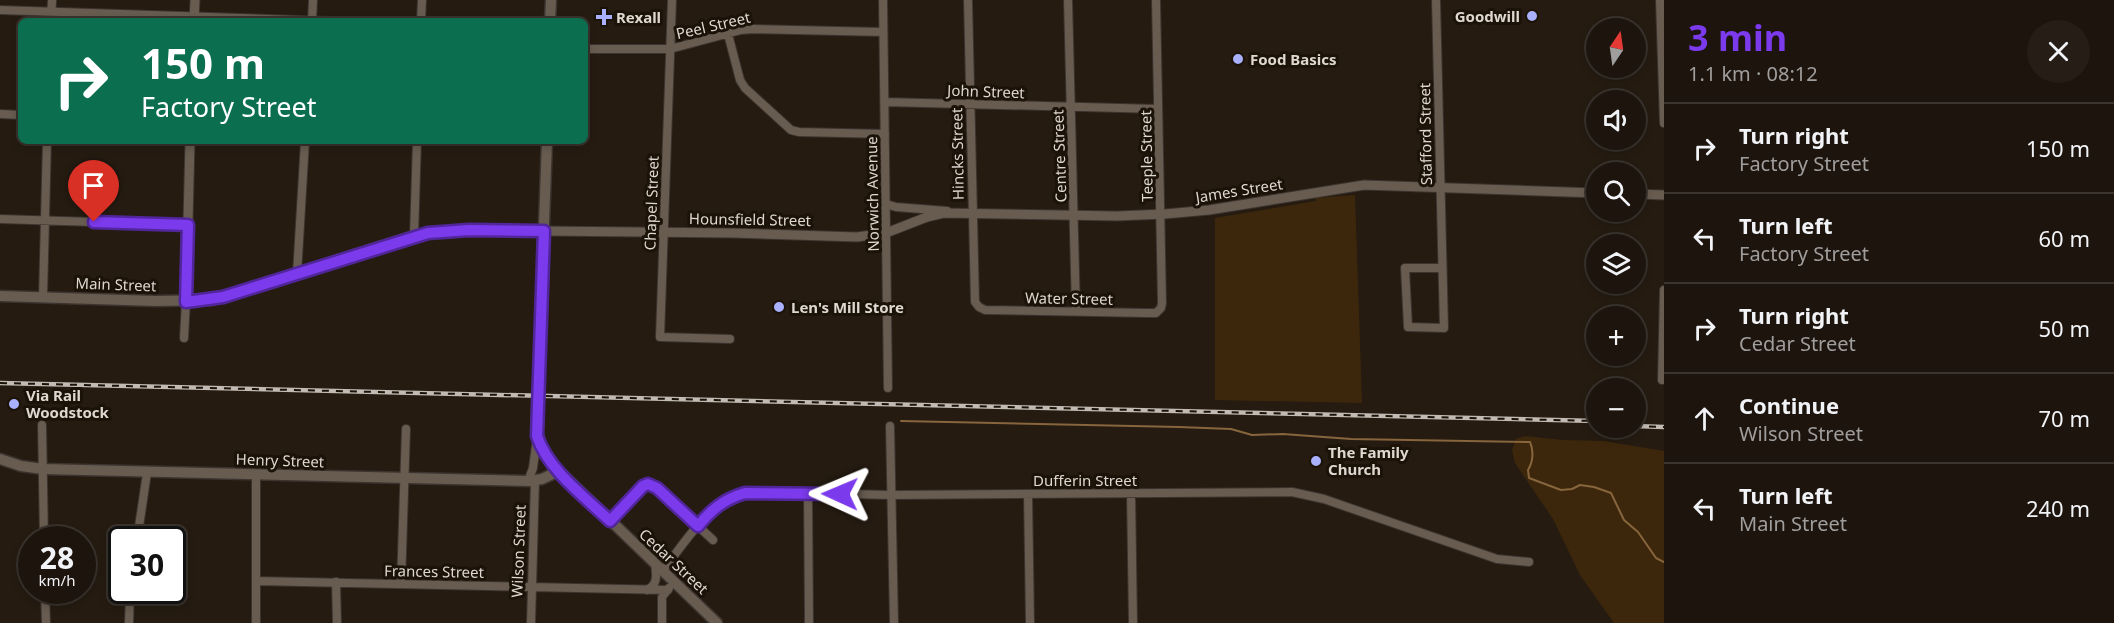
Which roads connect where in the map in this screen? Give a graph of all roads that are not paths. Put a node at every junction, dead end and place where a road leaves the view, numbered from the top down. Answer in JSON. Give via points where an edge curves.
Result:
{"nodes":[{"id":1,"x":51,"y":0,"type":"edge"},
{"id":2,"x":195,"y":0,"type":"edge"},
{"id":3,"x":313,"y":0,"type":"edge"},
{"id":4,"x":422,"y":0,"type":"edge"},
{"id":5,"x":552,"y":0,"type":"edge"},
{"id":6,"x":672,"y":0,"type":"edge"},
{"id":7,"x":883,"y":0,"type":"edge"},
{"id":8,"x":968,"y":0,"type":"edge"},
{"id":9,"x":1068,"y":0,"type":"edge"},
{"id":10,"x":1155,"y":0,"type":"edge"},
{"id":11,"x":1436,"y":0,"type":"edge"},
{"id":12,"x":1660,"y":0,"type":"edge"},
{"id":13,"x":0,"y":10,"type":"edge"},
{"id":14,"x":51,"y":12,"type":"junction"},
{"id":15,"x":51,"y":18,"type":"edge"},
{"id":16,"x":174,"y":18,"type":"edge"},
{"id":17,"x":194,"y":18,"type":"edge"},
{"id":18,"x":312,"y":18,"type":"edge"},
{"id":19,"x":421,"y":18,"type":"edge"},
{"id":20,"x":550,"y":18,"type":"edge"},
{"id":21,"x":883,"y":32,"type":"junction"},
{"id":22,"x":728,"y":34,"type":"junction"},
{"id":23,"x":670,"y":49,"type":"junction"},
{"id":24,"x":588,"y":50,"type":"edge"},
{"id":25,"x":885,"y":102,"type":"junction"},
{"id":26,"x":970,"y":104,"type":"junction"},
{"id":27,"x":1071,"y":108,"type":"junction"},
{"id":28,"x":1158,"y":109,"type":"junction"},
{"id":29,"x":0,"y":114,"type":"edge"},
{"id":30,"x":18,"y":115,"type":"edge"},
{"id":31,"x":1664,"y":123,"type":"edge"},
{"id":32,"x":885,"y":134,"type":"junction"},
{"id":33,"x":47,"y":144,"type":"edge"},
{"id":34,"x":190,"y":144,"type":"edge"},
{"id":35,"x":305,"y":144,"type":"edge"},
{"id":36,"x":417,"y":144,"type":"edge"},
{"id":37,"x":547,"y":144,"type":"edge"},
{"id":38,"x":1440,"y":188,"type":"junction"},
{"id":39,"x":1586,"y":193,"type":"edge"},
{"id":40,"x":1646,"y":194,"type":"edge"},
{"id":41,"x":1664,"y":195,"type":"edge"},
{"id":42,"x":886,"y":204,"type":"junction"},
{"id":43,"x":952,"y":212,"type":"junction"},
{"id":44,"x":972,"y":213,"type":"junction"},
{"id":45,"x":1161,"y":214,"type":"junction"},
{"id":46,"x":1074,"y":215,"type":"junction"},
{"id":47,"x":0,"y":219,"type":"edge"},
{"id":48,"x":44,"y":221,"type":"junction"},
{"id":49,"x":188,"y":225,"type":"junction"},
{"id":50,"x":544,"y":231,"type":"junction"},
{"id":51,"x":664,"y":232,"type":"junction"},
{"id":52,"x":886,"y":234,"type":"junction"},
{"id":53,"x":414,"y":236,"type":"junction"},
{"id":54,"x":1442,"y":268,"type":"junction"},
{"id":55,"x":297,"y":274,"type":"junction"},
{"id":56,"x":1664,"y":290,"type":"edge"},
{"id":57,"x":0,"y":296,"type":"edge"},
{"id":58,"x":43,"y":297,"type":"junction"},
{"id":59,"x":186,"y":302,"type":"junction"},
{"id":60,"x":979,"y":307,"type":"joint"},
{"id":61,"x":1077,"y":311,"type":"junction"},
{"id":62,"x":1158,"y":311,"type":"joint"},
{"id":63,"x":184,"y":338,"type":"dead end"},
{"id":64,"x":730,"y":339,"type":"dead end"},
{"id":65,"x":1662,"y":380,"type":"dead end"},
{"id":66,"x":888,"y":388,"type":"dead end"},
{"id":67,"x":42,"y":425,"type":"dead end"},
{"id":68,"x":890,"y":426,"type":"dead end"},
{"id":69,"x":406,"y":429,"type":"dead end"},
{"id":70,"x":537,"y":436,"type":"junction"},
{"id":71,"x":0,"y":459,"type":"edge"},
{"id":72,"x":43,"y":469,"type":"junction"},
{"id":73,"x":559,"y":471,"type":"junction"},
{"id":74,"x":147,"y":473,"type":"junction"},
{"id":75,"x":256,"y":474,"type":"junction"},
{"id":76,"x":404,"y":479,"type":"junction"},
{"id":77,"x":531,"y":481,"type":"junction"},
{"id":78,"x":808,"y":493,"type":"junction"},
{"id":79,"x":1131,"y":493,"type":"junction"},
{"id":80,"x":1028,"y":494,"type":"junction"},
{"id":81,"x":891,"y":495,"type":"junction"},
{"id":82,"x":610,"y":521,"type":"junction"},
{"id":83,"x":44,"y":526,"type":"edge"},
{"id":84,"x":139,"y":526,"type":"edge"},
{"id":85,"x":698,"y":526,"type":"junction"},
{"id":86,"x":713,"y":540,"type":"dead end"},
{"id":87,"x":1529,"y":562,"type":"dead end"},
{"id":88,"x":659,"y":566,"type":"junction"},
{"id":89,"x":256,"y":581,"type":"junction"},
{"id":90,"x":336,"y":582,"type":"junction"},
{"id":91,"x":401,"y":584,"type":"junction"},
{"id":92,"x":672,"y":586,"type":"junction"},
{"id":93,"x":532,"y":587,"type":"junction"},
{"id":94,"x":647,"y":590,"type":"junction"},
{"id":95,"x":45,"y":604,"type":"edge"},
{"id":96,"x":130,"y":604,"type":"edge"},
{"id":97,"x":46,"y":623,"type":"edge"},
{"id":98,"x":129,"y":623,"type":"edge"},
{"id":99,"x":256,"y":623,"type":"edge"},
{"id":100,"x":337,"y":623,"type":"edge"},
{"id":101,"x":531,"y":623,"type":"edge"},
{"id":102,"x":662,"y":623,"type":"edge"},
{"id":103,"x":717,"y":623,"type":"edge"},
{"id":104,"x":809,"y":623,"type":"edge"},
{"id":105,"x":894,"y":623,"type":"edge"},
{"id":106,"x":1030,"y":623,"type":"edge"},
{"id":107,"x":1133,"y":623,"type":"edge"}],
"edges":[{"from":1,"to":14,"type":"street"},
{"from":2,"to":17,"type":"street"},
{"from":3,"to":18,"type":"street"},
{"from":4,"to":19,"type":"street"},
{"from":5,"to":20,"type":"main road"},
{"from":6,"to":23,"type":"street","name":"Chapel Street"},
{"from":7,"to":21,"type":"street","name":"Norwich Avenue"},
{"from":8,"to":26,"type":"street","name":"Hincks Street"},
{"from":9,"to":27,"type":"street","name":"Centre Street"},
{"from":10,"to":28,"type":"street","name":"Teeple Street"},
{"from":11,"to":38,"type":"street","name":"Stafford Street"},
{"from":12,"to":31,"type":"street"},
{"from":13,"to":14,"type":"street"},
{"from":14,"to":15,"type":"street"},
{"from":14,"to":16,"type":"street"},
{"from":21,"to":22,"type":"street","name":"Peel Street","via":[[762,28]]},
{"from":21,"to":25,"type":"street","name":"Norwich Avenue"},
{"from":22,"to":23,"type":"street","name":"Peel Street"},
{"from":22,"to":32,"type":"street","via":[[745,88],[790,130]]},
{"from":23,"to":24,"type":"street","name":"Peel Street"},
{"from":23,"to":51,"type":"street","name":"Chapel Street"},
{"from":25,"to":26,"type":"street","name":"John Street"},
{"from":25,"to":32,"type":"street","name":"Norwich Avenue"},
{"from":26,"to":27,"type":"street","name":"John Street"},
{"from":26,"to":44,"type":"street","name":"Hincks Street"},
{"from":27,"to":28,"type":"street","name":"John Street"},
{"from":27,"to":46,"type":"street","name":"Centre Street"},
{"from":28,"to":45,"type":"street","name":"Teeple Street"},
{"from":29,"to":30,"type":"street"},
{"from":32,"to":42,"type":"street","name":"Norwich Avenue"},
{"from":33,"to":48,"type":"street"},
{"from":34,"to":49,"type":"street"},
{"from":35,"to":55,"type":"street"},
{"from":36,"to":53,"type":"street"},
{"from":37,"to":50,"type":"main road","name":"Wilson Street"},
{"from":38,"to":39,"type":"street","name":"James Street"},
{"from":38,"to":45,"type":"street","name":"James Street","via":[[1353,186]]},
{"from":38,"to":54,"type":"street","name":"Stafford Street"},
{"from":40,"to":41,"type":"street"},
{"from":42,"to":43,"type":"street","name":"James Street"},
{"from":42,"to":52,"type":"street","name":"Norwich Avenue"},
{"from":43,"to":44,"type":"street","name":"James Street"},
{"from":43,"to":52,"type":"street","name":"Hounsfield Street","via":[[927,217]]},
{"from":44,"to":46,"type":"street","name":"James Street"},
{"from":44,"to":60,"type":"street","name":"Hincks Street","via":[[974,296]]},
{"from":45,"to":46,"type":"street","name":"James Street"},
{"from":45,"to":62,"type":"street","name":"Teeple Street","via":[[1162,303]]},
{"from":46,"to":61,"type":"street","name":"Centre Street"},
{"from":47,"to":48,"type":"street"},
{"from":48,"to":49,"type":"street"},
{"from":48,"to":58,"type":"street"},
{"from":49,"to":59,"type":"street"},
{"from":50,"to":51,"type":"street","name":"Hounsfield Street"},
{"from":50,"to":53,"type":"main road","name":"Main Street","via":[[441,231]]},
{"from":50,"to":70,"type":"main road","name":"Wilson Street"},
{"from":51,"to":52,"type":"street","name":"Hounsfield Street","via":[[857,237]]},
{"from":51,"to":64,"type":"street","name":"Chapel Street","via":[[660,337]]},
{"from":52,"to":66,"type":"street","name":"Norwich Avenue"},
{"from":53,"to":55,"type":"main road","name":"Main Street"},
{"from":54,"to":54,"type":"street","name":"Stafford Street","via":[[1405,268],[1408,327],[1444,328]]},
{"from":55,"to":59,"type":"main road","name":"Main Street","via":[[223,297]]},
{"from":56,"to":65,"type":"street"},
{"from":57,"to":58,"type":"main road","name":"Main Street"},
{"from":58,"to":59,"type":"main road","name":"Main Street"},
{"from":59,"to":63,"type":"street"},
{"from":60,"to":61,"type":"street","name":"Water Street"},
{"from":61,"to":62,"type":"street","name":"Water Street"},
{"from":67,"to":72,"type":"street"},
{"from":68,"to":81,"type":"street"},
{"from":69,"to":76,"type":"street"},
{"from":70,"to":73,"type":"main road"},
{"from":70,"to":77,"type":"street","name":"Wilson Street"},
{"from":71,"to":72,"type":"main road","name":"Henry Street"},
{"from":72,"to":74,"type":"main road","name":"Henry Street"},
{"from":72,"to":83,"type":"street"},
{"from":73,"to":77,"type":"main road","name":"Henry Street"},
{"from":73,"to":82,"type":"main road","name":"Cedar Street"},
{"from":74,"to":75,"type":"main road","name":"Henry Street"},
{"from":74,"to":84,"type":"street"},
{"from":75,"to":76,"type":"main road","name":"Henry Street"},
{"from":75,"to":89,"type":"street"},
{"from":76,"to":77,"type":"main road","name":"Henry Street"},
{"from":76,"to":91,"type":"street"},
{"from":77,"to":93,"type":"street","name":"Wilson Street"},
{"from":78,"to":81,"type":"street","name":"Dufferin Street"},
{"from":78,"to":85,"type":"street","name":"Dufferin Street","via":[[739,495],[719,504]]},
{"from":78,"to":104,"type":"street"},
{"from":79,"to":80,"type":"street","name":"Dufferin Street"},
{"from":79,"to":87,"type":"street","name":"Dufferin Street","via":[[1293,492],[1324,499],[1497,559]]},
{"from":79,"to":107,"type":"street"},
{"from":80,"to":81,"type":"street","name":"Dufferin Street"},
{"from":80,"to":106,"type":"street"},
{"from":81,"to":105,"type":"street"},
{"from":82,"to":85,"type":"street","via":[[649,484]]},
{"from":82,"to":88,"type":"main road","name":"Cedar Street"},
{"from":85,"to":86,"type":"street"},
{"from":85,"to":88,"type":"street","name":"Dufferin Street"},
{"from":88,"to":92,"type":"main road","name":"Cedar Street"},
{"from":88,"to":94,"type":"street","via":[[656,581]]},
{"from":89,"to":90,"type":"street","name":"Frances Street"},
{"from":89,"to":99,"type":"street"},
{"from":90,"to":91,"type":"street","name":"Frances Street"},
{"from":90,"to":100,"type":"street"},
{"from":91,"to":93,"type":"street","name":"Frances Street"},
{"from":92,"to":94,"type":"street","name":"Frances Street"},
{"from":92,"to":102,"type":"street","via":[[662,597]]},
{"from":92,"to":103,"type":"main road","name":"Cedar Street"},
{"from":93,"to":94,"type":"street","name":"Frances Street"},
{"from":93,"to":101,"type":"street","name":"Wilson Street"},
{"from":95,"to":97,"type":"street"},
{"from":96,"to":98,"type":"street"}]}
